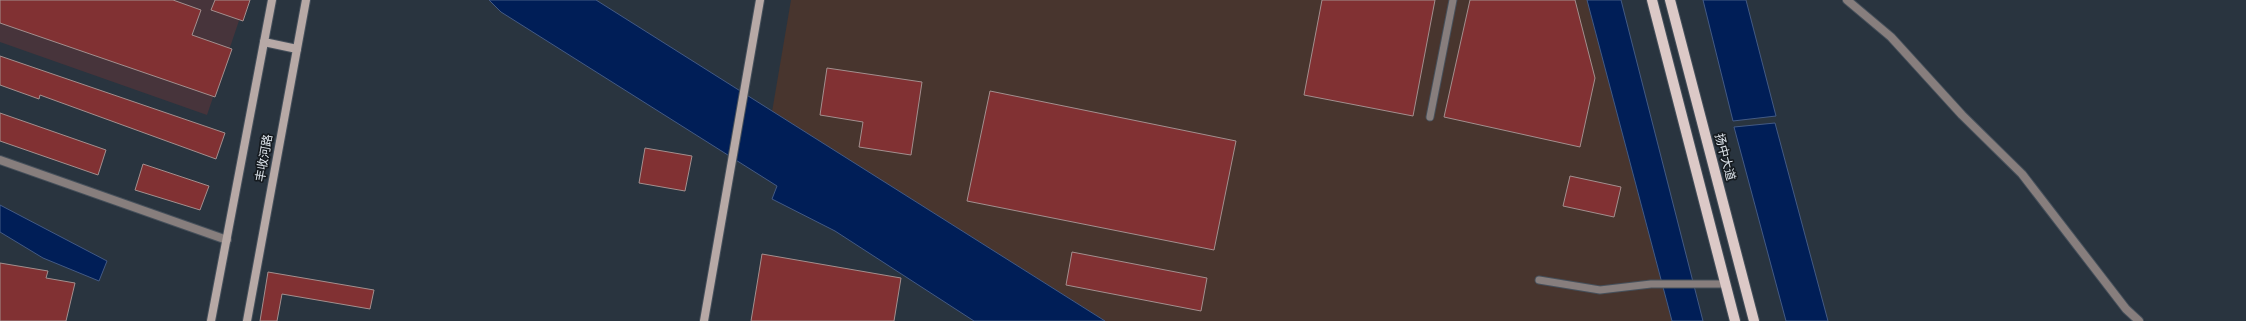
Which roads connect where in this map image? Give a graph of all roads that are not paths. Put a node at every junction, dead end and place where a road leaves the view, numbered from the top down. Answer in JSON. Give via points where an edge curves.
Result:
{"nodes":[{"id":1,"x":272,"y":0,"type":"edge"},
{"id":2,"x":306,"y":0,"type":"edge"},
{"id":3,"x":760,"y":0,"type":"edge"},
{"id":4,"x":1453,"y":0,"type":"edge"},
{"id":5,"x":1652,"y":0,"type":"edge"},
{"id":6,"x":1670,"y":0,"type":"edge"},
{"id":7,"x":1847,"y":0,"type":"edge"},
{"id":8,"x":264,"y":42,"type":"junction"},
{"id":9,"x":297,"y":49,"type":"junction"},
{"id":10,"x":1430,"y":117,"type":"dead end"},
{"id":11,"x":0,"y":160,"type":"edge"},
{"id":12,"x":227,"y":240,"type":"junction"},
{"id":13,"x":1539,"y":280,"type":"dead end"},
{"id":14,"x":1726,"y":284,"type":"junction"},
{"id":15,"x":211,"y":321,"type":"edge"},
{"id":16,"x":247,"y":321,"type":"edge"},
{"id":17,"x":704,"y":321,"type":"edge"},
{"id":18,"x":1735,"y":321,"type":"edge"},
{"id":19,"x":1754,"y":321,"type":"edge"},
{"id":20,"x":2139,"y":321,"type":"edge"}],
"edges":[{"from":1,"to":8,"type":"street"},
{"from":2,"to":9,"type":"street","name":"丰收河路"},
{"from":3,"to":17,"type":"street"},
{"from":4,"to":10,"type":"lane"},
{"from":5,"to":14,"type":"main road"},
{"from":6,"to":19,"type":"main road","name":"扬中大道"},
{"from":7,"to":20,"type":"street","via":[[1891,36],[1962,115],[2022,174],[2126,309]]},
{"from":8,"to":9,"type":"street"},
{"from":8,"to":12,"type":"street"},
{"from":9,"to":16,"type":"street","name":"丰收河路"},
{"from":11,"to":12,"type":"street"},
{"from":12,"to":15,"type":"street"},
{"from":13,"to":14,"type":"lane","via":[[1600,290],[1651,284]]},
{"from":14,"to":18,"type":"main road"}]}
